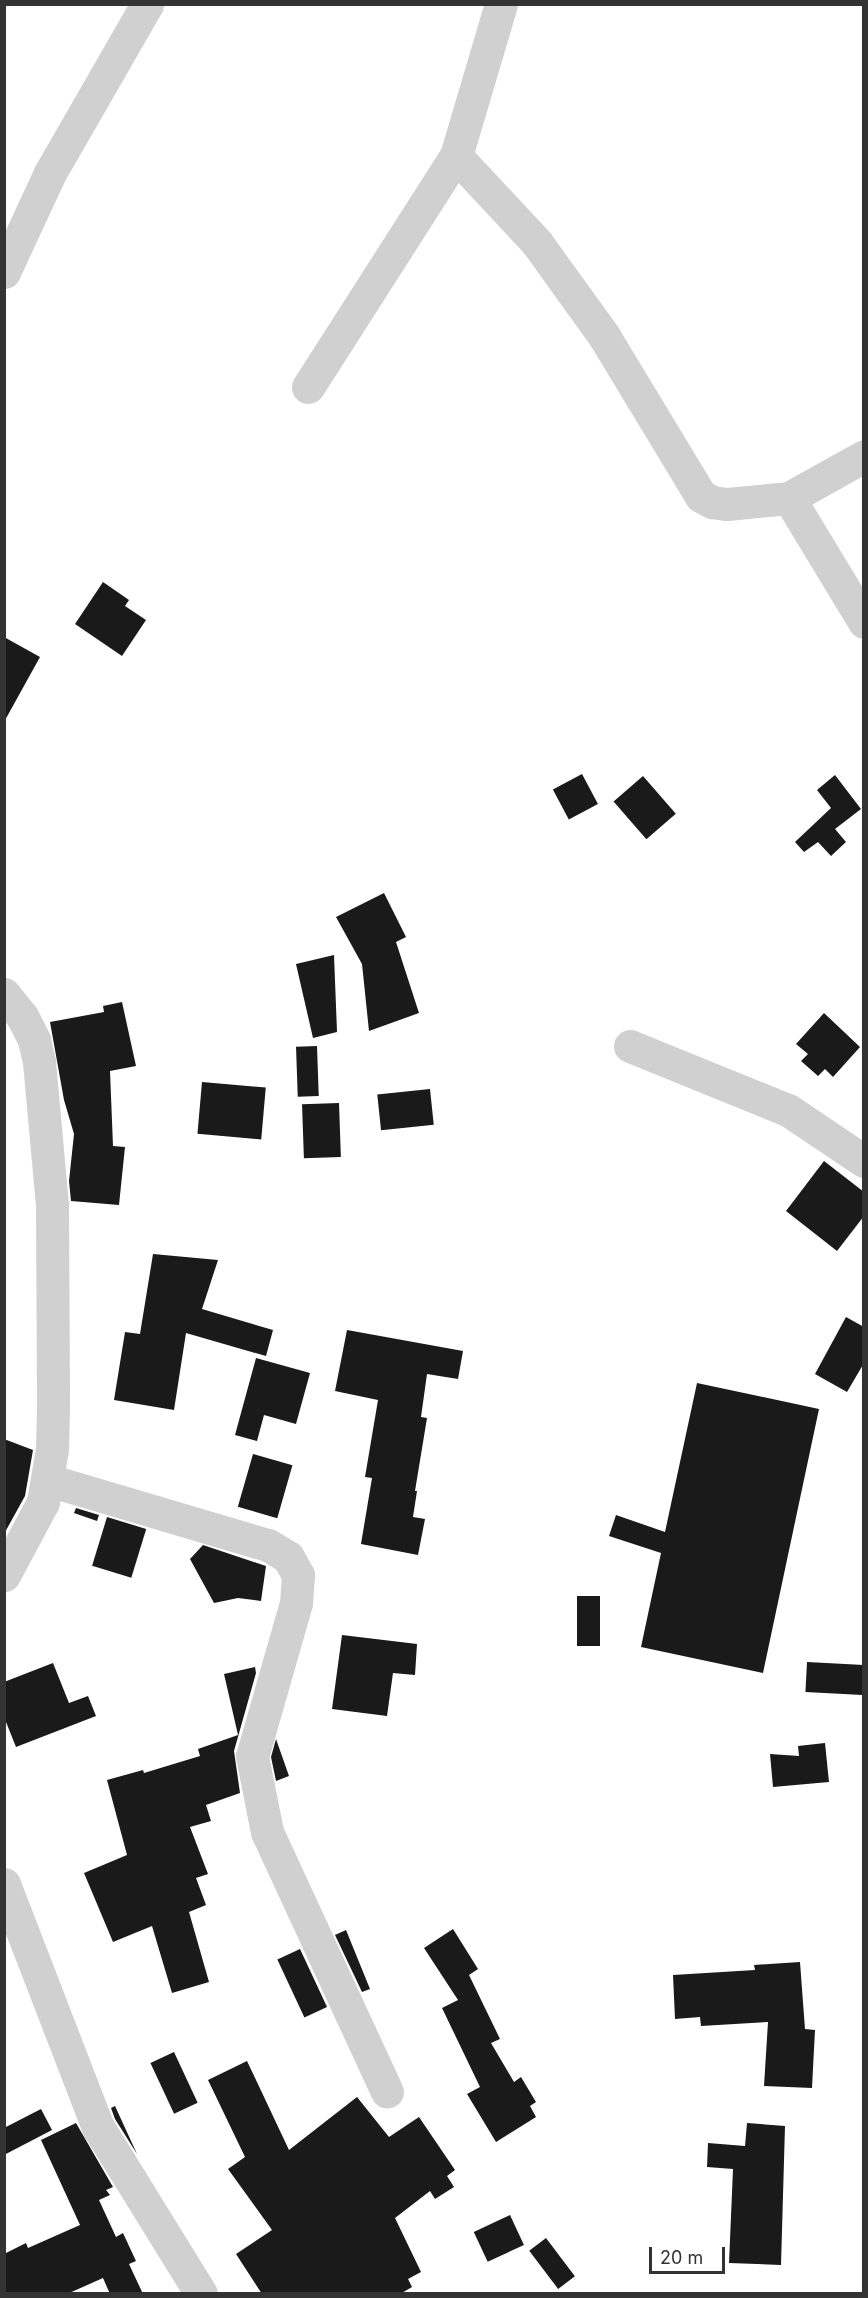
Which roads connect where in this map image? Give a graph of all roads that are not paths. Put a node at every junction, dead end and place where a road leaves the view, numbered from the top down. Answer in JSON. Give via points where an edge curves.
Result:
{"nodes":[{"id":1,"x":147,"y":4,"type":"edge"},
{"id":2,"x":501,"y":4,"type":"edge"},
{"id":3,"x":456,"y":156,"type":"junction"},
{"id":4,"x":4,"y":272,"type":"edge"},
{"id":5,"x":308,"y":387,"type":"dead end"},
{"id":6,"x":864,"y":456,"type":"edge"},
{"id":7,"x":789,"y":498,"type":"junction"},
{"id":8,"x":864,"y":622,"type":"edge"},
{"id":9,"x":4,"y":994,"type":"edge"},
{"id":10,"x":630,"y":1046,"type":"dead end"},
{"id":11,"x":864,"y":1161,"type":"edge"},
{"id":12,"x":48,"y":1479,"type":"junction"},
{"id":13,"x":4,"y":1575,"type":"edge"},
{"id":14,"x":4,"y":1884,"type":"edge"},
{"id":15,"x":387,"y":2092,"type":"dead end"},
{"id":16,"x":201,"y":2294,"type":"edge"}],
"edges":[{"from":1,"to":4,"type":"street","via":[[50,173]]},
{"from":2,"to":3,"type":"street"},
{"from":3,"to":5,"type":"street"},
{"from":3,"to":7,"type":"street","via":[[544,252],[603,336],[701,496],[727,504]]},
{"from":6,"to":7,"type":"street"},
{"from":7,"to":8,"type":"street"},
{"from":9,"to":12,"type":"street","via":[[22,1016],[34,1040],[52,1204],[52,1449]]},
{"from":10,"to":11,"type":"street","via":[[788,1110]]},
{"from":12,"to":13,"type":"street","via":[[42,1502]]},
{"from":12,"to":15,"type":"street","via":[[268,1545],[288,1557],[298,1575],[296,1603],[252,1756],[267,1832]]},
{"from":14,"to":16,"type":"street","via":[[98,2127]]}]}
